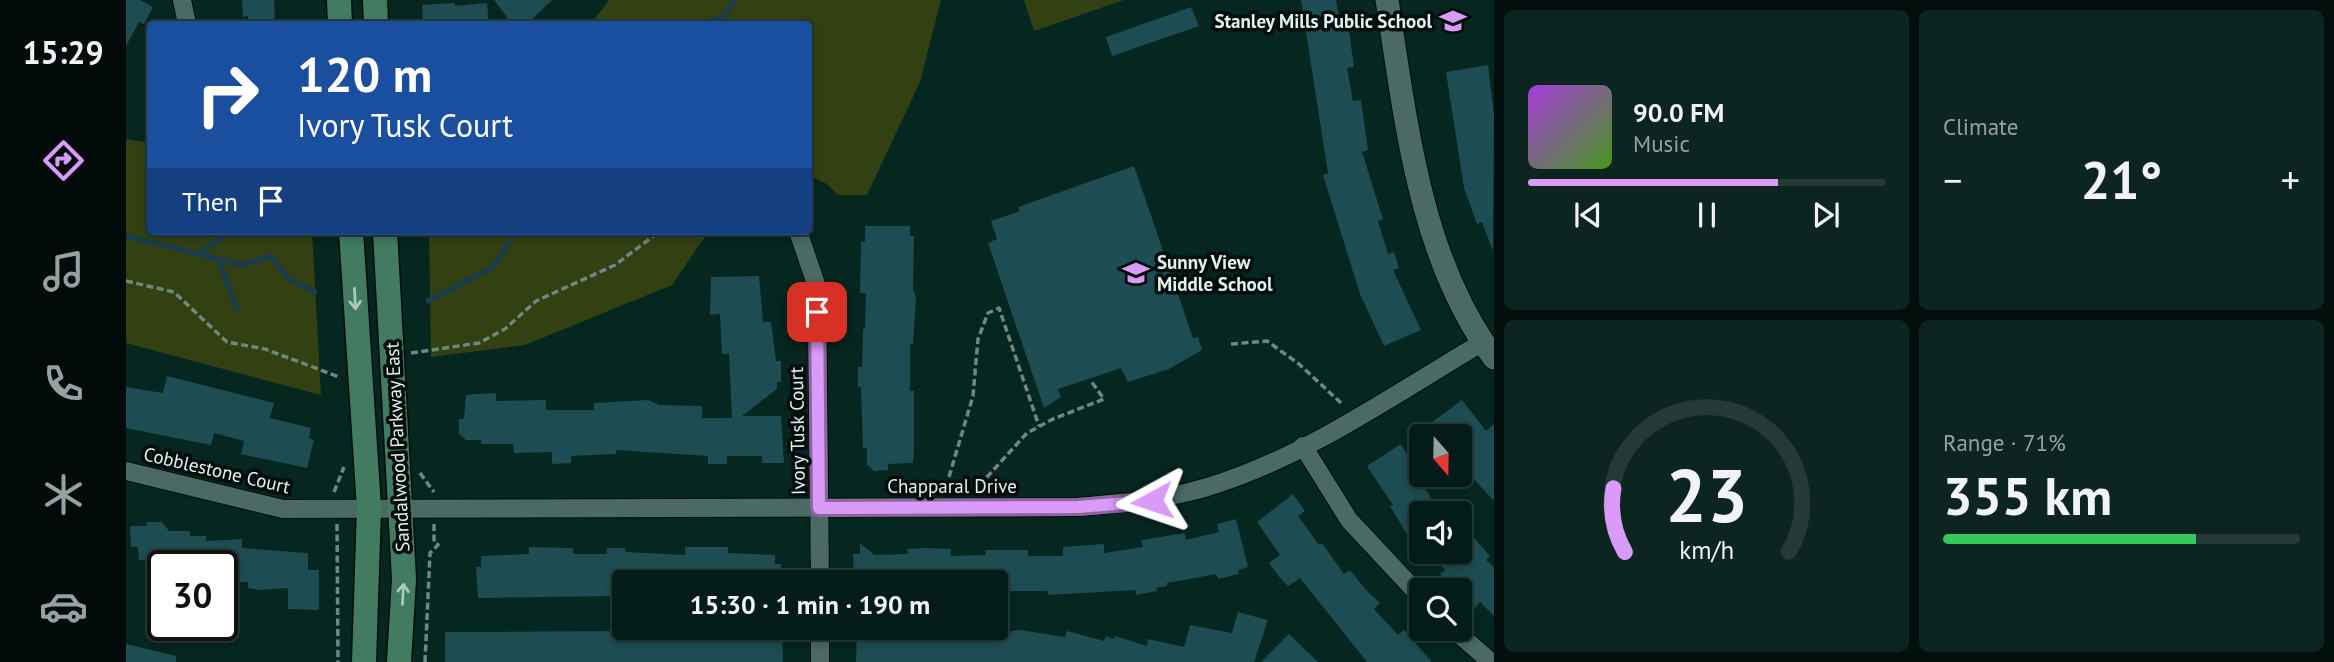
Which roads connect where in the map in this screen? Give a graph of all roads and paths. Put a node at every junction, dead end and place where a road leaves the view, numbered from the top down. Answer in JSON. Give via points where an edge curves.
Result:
{"nodes":[{"id":1,"x":182,"y":0,"type":"edge"},
{"id":2,"x":340,"y":0,"type":"edge"},
{"id":3,"x":375,"y":0,"type":"edge"},
{"id":4,"x":1387,"y":0,"type":"edge"},
{"id":5,"x":186,"y":21,"type":"edge"},
{"id":6,"x":340,"y":21,"type":"edge"},
{"id":7,"x":376,"y":21,"type":"edge"},
{"id":8,"x":351,"y":235,"type":"edge"},
{"id":9,"x":385,"y":235,"type":"edge"},
{"id":10,"x":655,"y":235,"type":"edge"},
{"id":11,"x":799,"y":235,"type":"edge"},
{"id":12,"x":126,"y":281,"type":"edge"},
{"id":13,"x":1231,"y":344,"type":"dead end"},
{"id":14,"x":1488,"y":350,"type":"edge"},
{"id":15,"x":391,"y":355,"type":"junction"},
{"id":16,"x":1091,"y":380,"type":"dead end"},
{"id":17,"x":360,"y":385,"type":"junction"},
{"id":18,"x":1341,"y":403,"type":"dead end"},
{"id":19,"x":1039,"y":426,"type":"junction"},
{"id":20,"x":1303,"y":446,"type":"junction"},
{"id":21,"x":126,"y":471,"type":"edge"},
{"id":22,"x":946,"y":487,"type":"dead end"},
{"id":23,"x":983,"y":487,"type":"dead end"},
{"id":24,"x":384,"y":508,"type":"junction"},
{"id":25,"x":819,"y":508,"type":"junction"},
{"id":26,"x":337,"y":529,"type":"dead end"},
{"id":27,"x":434,"y":542,"type":"dead end"},
{"id":28,"x":820,"y":570,"type":"edge"},
{"id":29,"x":1409,"y":584,"type":"edge"},
{"id":30,"x":820,"y":640,"type":"edge"},
{"id":31,"x":1467,"y":641,"type":"edge"},
{"id":32,"x":338,"y":662,"type":"edge"},
{"id":33,"x":364,"y":662,"type":"edge"},
{"id":34,"x":399,"y":662,"type":"edge"},
{"id":35,"x":425,"y":662,"type":"edge"},
{"id":36,"x":820,"y":662,"type":"edge"},
{"id":37,"x":1491,"y":662,"type":"edge"}],
"edges":[{"from":1,"to":5,"type":"street"},
{"from":2,"to":6,"type":"main road"},
{"from":3,"to":7,"type":"main road"},
{"from":4,"to":14,"type":"street","via":[[1409,138],[1434,233],[1455,295]]},
{"from":8,"to":17,"type":"main road","name":"Sandalwood Parkway East","one_way":true},
{"from":9,"to":15,"type":"main road","name":"Sandalwood Parkway East"},
{"from":10,"to":15,"type":"path","via":[[615,265],[537,302],[505,329],[479,343]]},
{"from":11,"to":25,"type":"street","name":"Ivory Tusk Court","via":[[817,288]]},
{"from":12,"to":17,"type":"path","via":[[174,292],[227,342],[265,349]]},
{"from":13,"to":18,"type":"path","via":[[1267,341]]},
{"from":14,"to":20,"type":"street","name":"Chapparal Drive"},
{"from":15,"to":24,"type":"main road","name":"Sandalwood Parkway East"},
{"from":16,"to":19,"type":"path","via":[[1104,400]]},
{"from":17,"to":24,"type":"main road","name":"Sandalwood Parkway East"},
{"from":19,"to":22,"type":"path","via":[[999,308],[988,313],[978,339],[973,396]]},
{"from":19,"to":23,"type":"path","via":[[1027,433]]},
{"from":20,"to":25,"type":"street","name":"Chapparal Drive","via":[[1219,484],[1152,501],[1078,507]]},
{"from":20,"to":29,"type":"street","via":[[1349,520]]},
{"from":21,"to":24,"type":"street","name":"Cobblestone Court","via":[[272,508]]},
{"from":24,"to":25,"type":"street","name":"Chapparal Drive"},
{"from":24,"to":33,"type":"main road","name":"Sandalwood Parkway East"},
{"from":34,"to":24,"type":"main road","name":"Sandalwood Parkway East","one_way":true,"via":[[404,579]]},
{"from":25,"to":28,"type":"street","name":"Ivory Tusk Court"},
{"from":26,"to":32,"type":"path"},
{"from":27,"to":35,"type":"path","via":[[438,545],[430,552]]},
{"from":30,"to":36,"type":"street"},
{"from":31,"to":37,"type":"street"}]}
